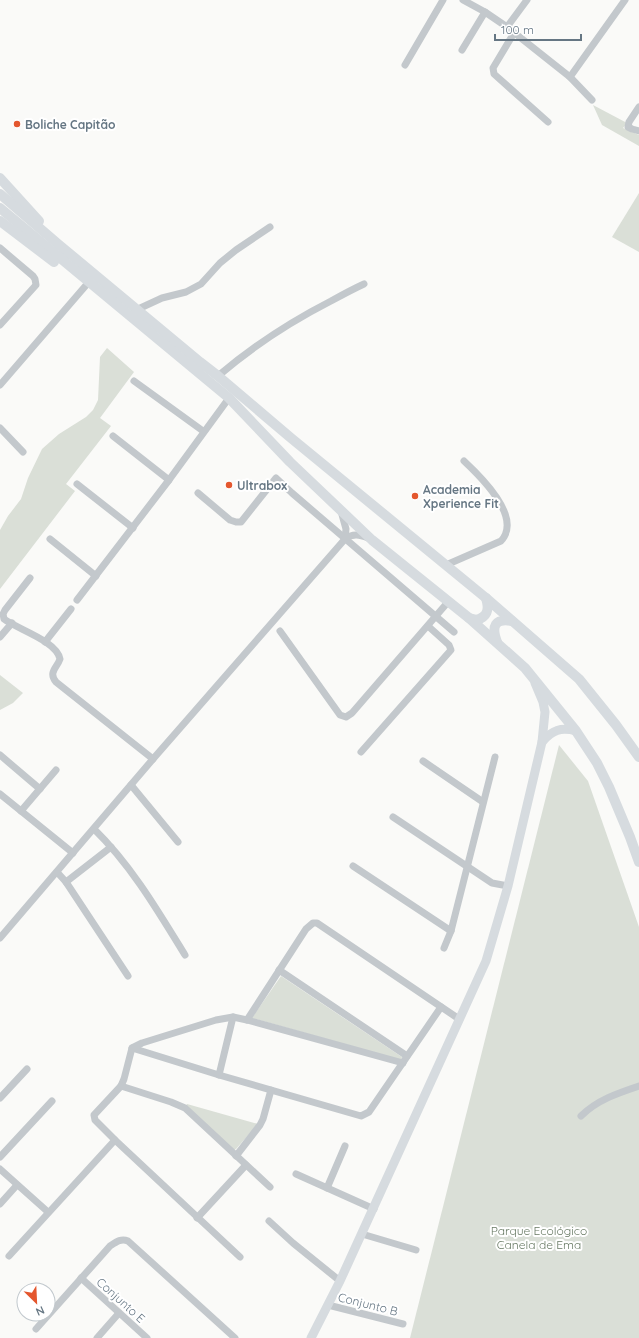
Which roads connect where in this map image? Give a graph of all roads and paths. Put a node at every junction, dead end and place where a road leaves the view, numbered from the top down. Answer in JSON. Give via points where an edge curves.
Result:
{"nodes":[{"id":1,"x":443,"y":0,"type":"edge"},
{"id":2,"x":464,"y":0,"type":"edge"},
{"id":3,"x":527,"y":0,"type":"edge"},
{"id":4,"x":625,"y":0,"type":"edge"},
{"id":5,"x":485,"y":12,"type":"junction"},
{"id":6,"x":507,"y":27,"type":"junction"},
{"id":7,"x":514,"y":33,"type":"junction"},
{"id":8,"x":462,"y":50,"type":"dead end"},
{"id":9,"x":405,"y":65,"type":"dead end"},
{"id":10,"x":570,"y":77,"type":"junction"},
{"id":11,"x":592,"y":100,"type":"dead end"},
{"id":12,"x":639,"y":108,"type":"edge"},
{"id":13,"x":548,"y":122,"type":"dead end"},
{"id":14,"x":639,"y":131,"type":"edge"},
{"id":15,"x":0,"y":178,"type":"edge"},
{"id":16,"x":4,"y":197,"type":"edge"},
{"id":17,"x":1,"y":209,"type":"edge"},
{"id":18,"x":0,"y":221,"type":"edge"},
{"id":19,"x":270,"y":226,"type":"dead end"},
{"id":20,"x":58,"y":244,"type":"junction"},
{"id":21,"x":0,"y":248,"type":"edge"},
{"id":22,"x":87,"y":281,"type":"junction"},
{"id":23,"x":364,"y":284,"type":"dead end"},
{"id":24,"x":136,"y":310,"type":"junction"},
{"id":25,"x":0,"y":325,"type":"edge"},
{"id":26,"x":218,"y":376,"type":"junction"},
{"id":27,"x":134,"y":381,"type":"dead end"},
{"id":28,"x":0,"y":385,"type":"edge"},
{"id":29,"x":229,"y":398,"type":"junction"},
{"id":30,"x":0,"y":428,"type":"edge"},
{"id":31,"x":203,"y":432,"type":"junction"},
{"id":32,"x":113,"y":436,"type":"dead end"},
{"id":33,"x":23,"y":452,"type":"dead end"},
{"id":34,"x":464,"y":461,"type":"dead end"},
{"id":35,"x":169,"y":480,"type":"junction"},
{"id":36,"x":77,"y":484,"type":"dead end"},
{"id":37,"x":198,"y":493,"type":"dead end"},
{"id":38,"x":341,"y":511,"type":"junction"},
{"id":39,"x":132,"y":528,"type":"junction"},
{"id":40,"x":50,"y":539,"type":"dead end"},
{"id":41,"x":345,"y":539,"type":"junction"},
{"id":42,"x":372,"y":540,"type":"junction"},
{"id":43,"x":446,"y":565,"type":"junction"},
{"id":44,"x":96,"y":576,"type":"junction"},
{"id":45,"x":30,"y":578,"type":"dead end"},
{"id":46,"x":486,"y":598,"type":"junction"},
{"id":47,"x":77,"y":600,"type":"dead end"},
{"id":48,"x":448,"y":602,"type":"junction"},
{"id":49,"x":71,"y":608,"type":"dead end"},
{"id":50,"x":436,"y":617,"type":"junction"},
{"id":51,"x":469,"y":618,"type":"junction"},
{"id":52,"x":512,"y":621,"type":"junction"},
{"id":53,"x":12,"y":623,"type":"junction"},
{"id":54,"x":428,"y":626,"type":"junction"},
{"id":55,"x":280,"y":631,"type":"dead end"},
{"id":56,"x":454,"y":632,"type":"dead end"},
{"id":57,"x":0,"y":637,"type":"edge"},
{"id":58,"x":45,"y":642,"type":"junction"},
{"id":59,"x":497,"y":642,"type":"junction"},
{"id":60,"x":533,"y":676,"type":"junction"},
{"id":61,"x":576,"y":731,"type":"junction"},
{"id":62,"x":542,"y":742,"type":"junction"},
{"id":63,"x":361,"y":752,"type":"dead end"},
{"id":64,"x":0,"y":755,"type":"edge"},
{"id":65,"x":495,"y":757,"type":"dead end"},
{"id":66,"x":639,"y":757,"type":"edge"},
{"id":67,"x":153,"y":759,"type":"junction"},
{"id":68,"x":423,"y":761,"type":"dead end"},
{"id":69,"x":56,"y":770,"type":"dead end"},
{"id":70,"x":131,"y":785,"type":"junction"},
{"id":71,"x":40,"y":789,"type":"junction"},
{"id":72,"x":0,"y":794,"type":"edge"},
{"id":73,"x":483,"y":802,"type":"junction"},
{"id":74,"x":21,"y":811,"type":"junction"},
{"id":75,"x":393,"y":817,"type":"dead end"},
{"id":76,"x":94,"y":829,"type":"junction"},
{"id":77,"x":178,"y":842,"type":"dead end"},
{"id":78,"x":111,"y":847,"type":"junction"},
{"id":79,"x":73,"y":853,"type":"junction"},
{"id":80,"x":639,"y":862,"type":"edge"},
{"id":81,"x":353,"y":866,"type":"dead end"},
{"id":82,"x":467,"y":867,"type":"junction"},
{"id":83,"x":57,"y":872,"type":"junction"},
{"id":84,"x":66,"y":882,"type":"junction"},
{"id":85,"x":508,"y":886,"type":"junction"},
{"id":86,"x":451,"y":931,"type":"junction"},
{"id":87,"x":0,"y":938,"type":"edge"},
{"id":88,"x":444,"y":948,"type":"dead end"},
{"id":89,"x":185,"y":955,"type":"dead end"},
{"id":90,"x":279,"y":970,"type":"junction"},
{"id":91,"x":128,"y":976,"type":"dead end"},
{"id":92,"x":441,"y":1007,"type":"junction"},
{"id":93,"x":233,"y":1017,"type":"junction"},
{"id":94,"x":459,"y":1019,"type":"junction"},
{"id":95,"x":247,"y":1020,"type":"junction"},
{"id":96,"x":132,"y":1048,"type":"junction"},
{"id":97,"x":407,"y":1056,"type":"junction"},
{"id":98,"x":402,"y":1063,"type":"junction"},
{"id":99,"x":26,"y":1069,"type":"dead end"},
{"id":100,"x":219,"y":1075,"type":"junction"},
{"id":101,"x":121,"y":1086,"type":"junction"},
{"id":102,"x":639,"y":1086,"type":"edge"},
{"id":103,"x":271,"y":1090,"type":"junction"},
{"id":104,"x":0,"y":1098,"type":"edge"},
{"id":105,"x":52,"y":1101,"type":"dead end"},
{"id":106,"x":581,"y":1116,"type":"dead end"},
{"id":107,"x":115,"y":1140,"type":"junction"},
{"id":108,"x":345,"y":1146,"type":"dead end"},
{"id":109,"x":236,"y":1156,"type":"junction"},
{"id":110,"x":0,"y":1157,"type":"edge"},
{"id":111,"x":246,"y":1165,"type":"junction"},
{"id":112,"x":0,"y":1169,"type":"edge"},
{"id":113,"x":296,"y":1174,"type":"dead end"},
{"id":114,"x":17,"y":1185,"type":"junction"},
{"id":115,"x":270,"y":1187,"type":"dead end"},
{"id":116,"x":327,"y":1188,"type":"junction"},
{"id":117,"x":0,"y":1204,"type":"edge"},
{"id":118,"x":374,"y":1209,"type":"junction"},
{"id":119,"x":48,"y":1212,"type":"junction"},
{"id":120,"x":197,"y":1218,"type":"junction"},
{"id":121,"x":269,"y":1221,"type":"dead end"},
{"id":122,"x":362,"y":1234,"type":"junction"},
{"id":123,"x":416,"y":1250,"type":"dead end"},
{"id":124,"x":9,"y":1256,"type":"dead end"},
{"id":125,"x":240,"y":1257,"type":"dead end"},
{"id":126,"x":81,"y":1278,"type":"junction"},
{"id":127,"x":340,"y":1281,"type":"junction"},
{"id":128,"x":328,"y":1305,"type":"junction"},
{"id":129,"x":119,"y":1312,"type":"junction"},
{"id":130,"x":403,"y":1324,"type":"dead end"},
{"id":131,"x":36,"y":1329,"type":"dead end"},
{"id":132,"x":96,"y":1338,"type":"edge"},
{"id":133,"x":147,"y":1338,"type":"edge"},
{"id":134,"x":235,"y":1338,"type":"edge"},
{"id":135,"x":311,"y":1338,"type":"edge"}],
"edges":[{"from":1,"to":9,"type":"street"},
{"from":2,"to":5,"type":"street"},
{"from":3,"to":6,"type":"street"},
{"from":4,"to":10,"type":"street"},
{"from":5,"to":6,"type":"street"},
{"from":5,"to":8,"type":"street"},
{"from":6,"to":7,"type":"street"},
{"from":7,"to":10,"type":"street"},
{"from":7,"to":13,"type":"street","via":[[493,68],[494,74]]},
{"from":10,"to":11,"type":"street"},
{"from":12,"to":14,"type":"street","via":[[628,122],[628,127]]},
{"from":15,"to":20,"type":"main road"},
{"from":16,"to":20,"type":"main road"},
{"from":17,"to":22,"type":"main road"},
{"from":18,"to":22,"type":"main road","via":[[72,275]]},
{"from":19,"to":24,"type":"street","via":[[220,262],[201,284]]},
{"from":20,"to":24,"type":"main road"},
{"from":21,"to":25,"type":"street","via":[[33,276],[36,285]]},
{"from":22,"to":28,"type":"street"},
{"from":22,"to":29,"type":"main road"},
{"from":23,"to":26,"type":"street","via":[[280,329],[241,356]]},
{"from":24,"to":26,"type":"main road"},
{"from":26,"to":43,"type":"main road"},
{"from":27,"to":31,"type":"street"},
{"from":29,"to":31,"type":"street"},
{"from":29,"to":38,"type":"main road"},
{"from":30,"to":33,"type":"street"},
{"from":31,"to":35,"type":"street"},
{"from":32,"to":35,"type":"street"},
{"from":34,"to":43,"type":"street","via":[[496,495],[504,512],[507,529],[501,540]]},
{"from":35,"to":39,"type":"street"},
{"from":36,"to":39,"type":"street"},
{"from":37,"to":41,"type":"street","via":[[230,520],[241,522],[276,478]]},
{"from":38,"to":41,"type":"street","via":[[346,529]]},
{"from":38,"to":42,"type":"main road"},
{"from":39,"to":44,"type":"street"},
{"from":40,"to":44,"type":"street"},
{"from":41,"to":42,"type":"street","via":[[356,535]]},
{"from":41,"to":50,"type":"street"},
{"from":41,"to":67,"type":"street"},
{"from":42,"to":48,"type":"main road"},
{"from":43,"to":46,"type":"main road"},
{"from":44,"to":47,"type":"street"},
{"from":45,"to":53,"type":"street","via":[[3,614],[4,619]]},
{"from":46,"to":51,"type":"main road","via":[[487,614],[477,620]]},
{"from":46,"to":52,"type":"main road"},
{"from":48,"to":50,"type":"street"},
{"from":48,"to":51,"type":"main road"},
{"from":49,"to":58,"type":"street"},
{"from":50,"to":54,"type":"street"},
{"from":50,"to":56,"type":"street"},
{"from":51,"to":59,"type":"main road"},
{"from":52,"to":59,"type":"main road","via":[[505,620],[496,625],[494,632]]},
{"from":52,"to":66,"type":"main road","via":[[580,679]]},
{"from":53,"to":57,"type":"street"},
{"from":53,"to":58,"type":"street"},
{"from":54,"to":55,"type":"street","via":[[346,717],[340,715]]},
{"from":54,"to":63,"type":"street","via":[[449,645],[451,650]]},
{"from":58,"to":67,"type":"street","via":[[60,656],[52,672],[56,682]]},
{"from":59,"to":60,"type":"main road"},
{"from":60,"to":61,"type":"main road"},
{"from":60,"to":62,"type":"street","via":[[545,712]]},
{"from":61,"to":62,"type":"street","via":[[565,728],[554,731]]},
{"from":61,"to":80,"type":"main road","via":[[609,787]]},
{"from":62,"to":85,"type":"street"},
{"from":64,"to":71,"type":"street"},
{"from":65,"to":73,"type":"street"},
{"from":67,"to":70,"type":"street"},
{"from":68,"to":73,"type":"street"},
{"from":69,"to":71,"type":"street"},
{"from":70,"to":76,"type":"street"},
{"from":70,"to":77,"type":"street"},
{"from":71,"to":74,"type":"street"},
{"from":72,"to":74,"type":"street"},
{"from":73,"to":82,"type":"street"},
{"from":74,"to":79,"type":"street"},
{"from":75,"to":82,"type":"street"},
{"from":76,"to":78,"type":"street"},
{"from":76,"to":79,"type":"street"},
{"from":78,"to":84,"type":"street"},
{"from":78,"to":89,"type":"street","via":[[140,884]]},
{"from":79,"to":83,"type":"street"},
{"from":81,"to":86,"type":"street"},
{"from":82,"to":85,"type":"street","via":[[492,883]]},
{"from":82,"to":86,"type":"street"},
{"from":83,"to":84,"type":"street"},
{"from":83,"to":87,"type":"street"},
{"from":84,"to":91,"type":"street"},
{"from":85,"to":94,"type":"street","via":[[486,961]]},
{"from":86,"to":88,"type":"street"},
{"from":90,"to":92,"type":"street","via":[[306,929],[317,922]]},
{"from":90,"to":95,"type":"street"},
{"from":90,"to":97,"type":"street"},
{"from":92,"to":94,"type":"street"},
{"from":92,"to":97,"type":"street"},
{"from":93,"to":95,"type":"street"},
{"from":93,"to":96,"type":"street","via":[[142,1042]]},
{"from":93,"to":100,"type":"street"},
{"from":94,"to":118,"type":"street"},
{"from":95,"to":98,"type":"street"},
{"from":96,"to":100,"type":"street"},
{"from":96,"to":101,"type":"street"},
{"from":97,"to":98,"type":"street"},
{"from":98,"to":103,"type":"street","via":[[369,1112],[361,1116]]},
{"from":99,"to":104,"type":"street"},
{"from":100,"to":103,"type":"street"},
{"from":101,"to":107,"type":"street","via":[[94,1115],[95,1120]]},
{"from":101,"to":109,"type":"street","via":[[185,1108]]},
{"from":102,"to":106,"type":"street","via":[[600,1101]]},
{"from":103,"to":109,"type":"street","via":[[260,1125]]},
{"from":105,"to":110,"type":"street"},
{"from":107,"to":119,"type":"street"},
{"from":107,"to":120,"type":"street"},
{"from":108,"to":116,"type":"street"},
{"from":109,"to":111,"type":"street"},
{"from":111,"to":115,"type":"street"},
{"from":111,"to":120,"type":"street"},
{"from":112,"to":114,"type":"street"},
{"from":113,"to":116,"type":"street"},
{"from":114,"to":117,"type":"street"},
{"from":114,"to":119,"type":"street"},
{"from":116,"to":118,"type":"street"},
{"from":118,"to":122,"type":"street"},
{"from":119,"to":124,"type":"street"},
{"from":120,"to":125,"type":"street"},
{"from":121,"to":127,"type":"street"},
{"from":122,"to":123,"type":"street"},
{"from":122,"to":127,"type":"street"},
{"from":126,"to":129,"type":"street","name":"Conjunto E"},
{"from":126,"to":131,"type":"street"},
{"from":126,"to":134,"type":"street","via":[[110,1246],[125,1239]]},
{"from":127,"to":128,"type":"street"},
{"from":128,"to":130,"type":"street","name":"Conjunto B"},
{"from":128,"to":135,"type":"street"},
{"from":129,"to":132,"type":"street"},
{"from":129,"to":133,"type":"street","name":"Conjunto E"}]}
